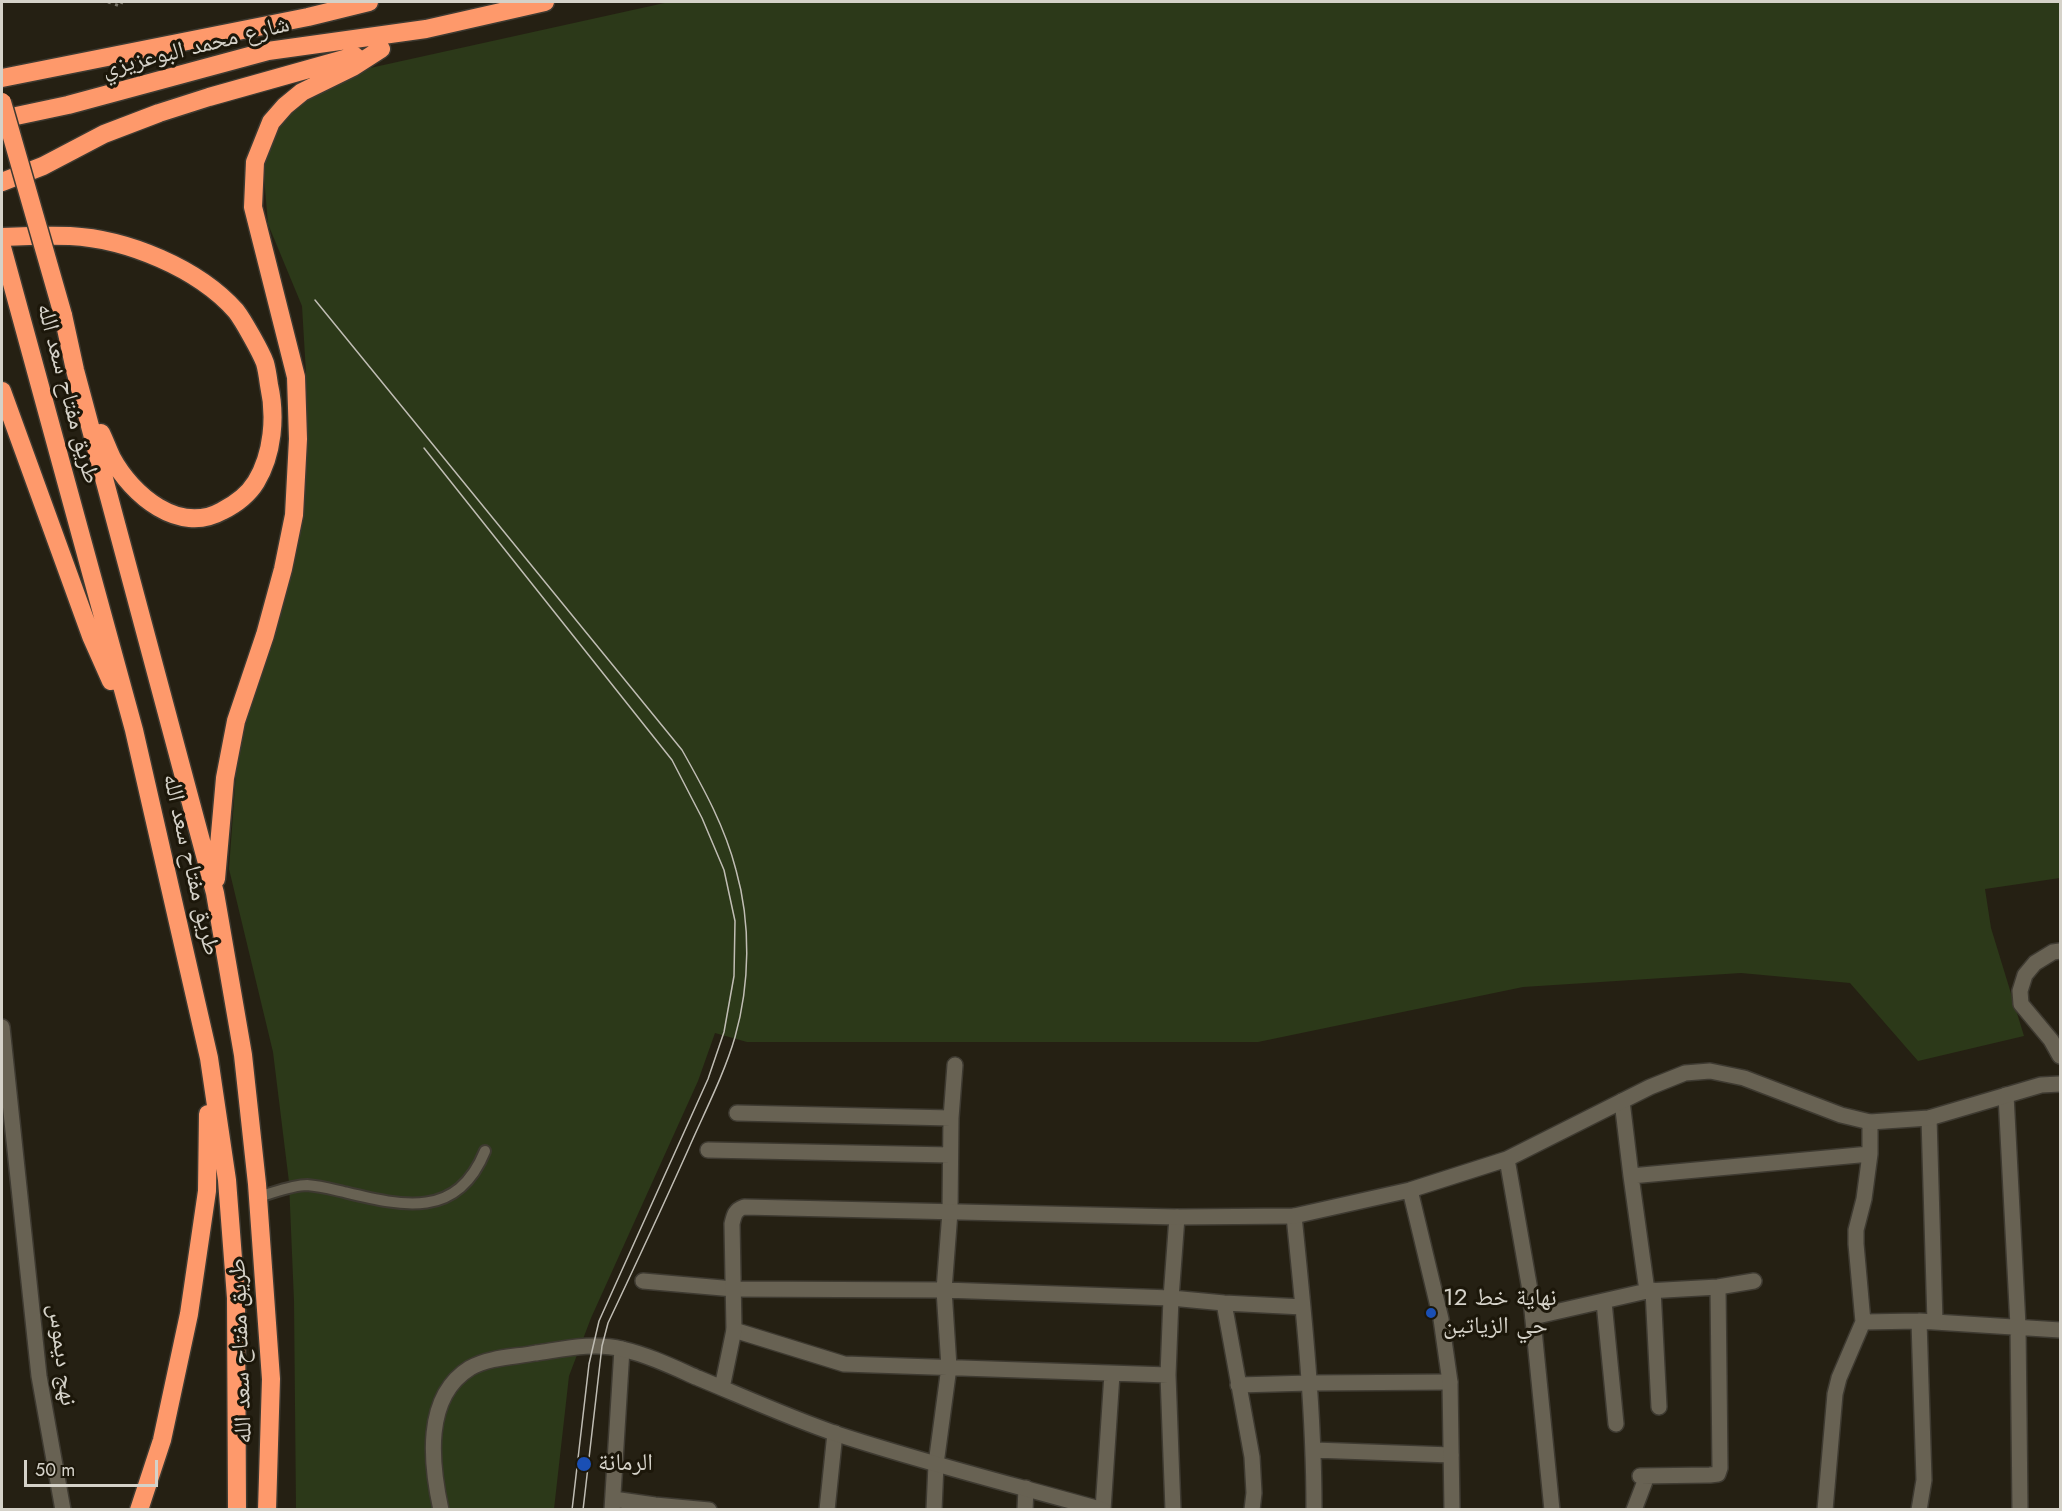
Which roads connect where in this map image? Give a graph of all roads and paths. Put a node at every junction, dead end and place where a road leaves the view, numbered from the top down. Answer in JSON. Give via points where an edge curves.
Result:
{"nodes":[{"id":1,"x":108,"y":2,"type":"edge"},
{"id":2,"x":369,"y":2,"type":"edge"},
{"id":3,"x":545,"y":2,"type":"edge"},
{"id":4,"x":121,"y":4,"type":"edge"},
{"id":5,"x":426,"y":28,"type":"junction"},
{"id":6,"x":381,"y":49,"type":"junction"},
{"id":7,"x":6,"y":76,"type":"edge"},
{"id":8,"x":2,"y":102,"type":"edge"},
{"id":9,"x":2,"y":118,"type":"edge"},
{"id":10,"x":2,"y":182,"type":"edge"},
{"id":11,"x":2,"y":237,"type":"edge"},
{"id":12,"x":2,"y":247,"type":"edge"},
{"id":13,"x":75,"y":370,"type":"junction"},
{"id":14,"x":2,"y":391,"type":"edge"},
{"id":15,"x":134,"y":730,"type":"junction"},
{"id":16,"x":215,"y":893,"type":"junction"},
{"id":17,"x":2061,"y":951,"type":"edge"},
{"id":18,"x":2,"y":1027,"type":"edge"},
{"id":19,"x":2061,"y":1056,"type":"edge"},
{"id":20,"x":209,"y":1058,"type":"junction"},
{"id":21,"x":955,"y":1065,"type":"dead end"},
{"id":22,"x":2061,"y":1084,"type":"edge"},
{"id":23,"x":2006,"y":1095,"type":"junction"},
{"id":24,"x":1622,"y":1101,"type":"junction"},
{"id":25,"x":737,"y":1113,"type":"dead end"},
{"id":26,"x":951,"y":1118,"type":"junction"},
{"id":27,"x":1929,"y":1118,"type":"junction"},
{"id":28,"x":1870,"y":1122,"type":"junction"},
{"id":29,"x":708,"y":1150,"type":"dead end"},
{"id":30,"x":485,"y":1151,"type":"dead end"},
{"id":31,"x":1870,"y":1154,"type":"junction"},
{"id":32,"x":950,"y":1155,"type":"junction"},
{"id":33,"x":1507,"y":1159,"type":"junction"},
{"id":34,"x":1631,"y":1176,"type":"junction"},
{"id":35,"x":1410,"y":1190,"type":"junction"},
{"id":36,"x":258,"y":1197,"type":"junction"},
{"id":37,"x":950,"y":1212,"type":"junction"},
{"id":38,"x":1294,"y":1216,"type":"junction"},
{"id":39,"x":1177,"y":1217,"type":"junction"},
{"id":40,"x":643,"y":1281,"type":"dead end"},
{"id":41,"x":1754,"y":1281,"type":"dead end"},
{"id":42,"x":1718,"y":1287,"type":"junction"},
{"id":43,"x":735,"y":1289,"type":"junction"},
{"id":44,"x":944,"y":1290,"type":"junction"},
{"id":45,"x":1650,"y":1291,"type":"junction"},
{"id":46,"x":1170,"y":1298,"type":"junction"},
{"id":47,"x":1604,"y":1302,"type":"junction"},
{"id":48,"x":1224,"y":1303,"type":"junction"},
{"id":49,"x":1303,"y":1307,"type":"junction"},
{"id":50,"x":1533,"y":1317,"type":"junction"},
{"id":51,"x":1919,"y":1321,"type":"junction"},
{"id":52,"x":1863,"y":1322,"type":"junction"},
{"id":53,"x":1935,"y":1322,"type":"junction"},
{"id":54,"x":2018,"y":1326,"type":"junction"},
{"id":55,"x":734,"y":1330,"type":"junction"},
{"id":56,"x":2061,"y":1330,"type":"edge"},
{"id":57,"x":622,"y":1349,"type":"junction"},
{"id":58,"x":949,"y":1367,"type":"junction"},
{"id":59,"x":1112,"y":1374,"type":"junction"},
{"id":60,"x":1168,"y":1375,"type":"junction"},
{"id":61,"x":1450,"y":1382,"type":"junction"},
{"id":62,"x":1310,"y":1383,"type":"junction"},
{"id":63,"x":1238,"y":1385,"type":"junction"},
{"id":64,"x":722,"y":1388,"type":"junction"},
{"id":65,"x":1659,"y":1407,"type":"dead end"},
{"id":66,"x":1616,"y":1424,"type":"dead end"},
{"id":67,"x":835,"y":1433,"type":"junction"},
{"id":68,"x":1314,"y":1450,"type":"junction"},
{"id":69,"x":1451,"y":1455,"type":"junction"},
{"id":70,"x":936,"y":1464,"type":"junction"},
{"id":71,"x":1026,"y":1488,"type":"junction"},
{"id":72,"x":613,"y":1504,"type":"edge"},
{"id":73,"x":63,"y":1509,"type":"edge"},
{"id":74,"x":139,"y":1509,"type":"edge"},
{"id":75,"x":237,"y":1509,"type":"edge"},
{"id":76,"x":267,"y":1509,"type":"edge"},
{"id":77,"x":441,"y":1509,"type":"edge"},
{"id":78,"x":709,"y":1509,"type":"edge"},
{"id":79,"x":827,"y":1509,"type":"edge"},
{"id":80,"x":934,"y":1509,"type":"edge"},
{"id":81,"x":1025,"y":1509,"type":"edge"},
{"id":82,"x":1103,"y":1509,"type":"edge"},
{"id":83,"x":1173,"y":1509,"type":"edge"},
{"id":84,"x":1252,"y":1509,"type":"edge"},
{"id":85,"x":1314,"y":1509,"type":"edge"},
{"id":86,"x":1452,"y":1509,"type":"edge"},
{"id":87,"x":1552,"y":1509,"type":"edge"},
{"id":88,"x":1634,"y":1509,"type":"edge"},
{"id":89,"x":1825,"y":1509,"type":"edge"},
{"id":90,"x":1919,"y":1509,"type":"edge"},
{"id":91,"x":2020,"y":1509,"type":"edge"}],
"edges":[{"from":1,"to":4,"type":"path"},
{"from":2,"to":7,"type":"highway","name":"شارع محمد البوعزيزي"},
{"from":3,"to":5,"type":"highway","name":"شارع محمد البوعزيزي"},
{"from":5,"to":6,"type":"highway"},
{"from":5,"to":9,"type":"highway","name":"شارع محمد البوعزيزي","via":[[268,51],[68,105]]},
{"from":6,"to":10,"type":"highway","via":[[159,113]]},
{"from":6,"to":16,"type":"highway","via":[[302,92],[285,106],[271,122],[255,162],[252,207],[296,377],[294,514],[265,635],[236,721],[225,778]]},
{"from":8,"to":13,"type":"highway","name":"طريق مفتاح سعد الله","bridge":true},
{"from":11,"to":13,"type":"highway","via":[[71,236],[129,246],[202,280],[237,312],[264,361],[272,401],[270,449],[256,482],[238,503],[214,516],[185,519],[158,509],[135,489],[112,459]]},
{"from":12,"to":15,"type":"highway","name":"طريق مفتاح سعد الله"},
{"from":13,"to":16,"type":"highway","name":"طريق مفتاح سعد الله"},
{"from":14,"to":15,"type":"highway","via":[[91,636]]},
{"from":15,"to":20,"type":"highway","name":"طريق مفتاح سعد الله"},
{"from":16,"to":36,"type":"highway","name":"طريق مفتاح سعد الله","via":[[243,1055]]},
{"from":17,"to":19,"type":"street","via":[[2035,963],[2025,975],[2020,991],[2022,1004]]},
{"from":18,"to":73,"type":"street","name":"نهج ديموس","via":[[39,1376]]},
{"from":20,"to":74,"type":"highway","via":[[207,1191],[189,1314],[162,1440]]},
{"from":20,"to":75,"type":"highway","name":"طريق مفتاح سعد الله","via":[[227,1180],[236,1298]]},
{"from":21,"to":26,"type":"street"},
{"from":22,"to":23,"type":"street"},
{"from":23,"to":27,"type":"street"},
{"from":23,"to":54,"type":"street"},
{"from":24,"to":28,"type":"street","via":[[1685,1073],[1710,1071],[1744,1078]]},
{"from":24,"to":33,"type":"street"},
{"from":24,"to":34,"type":"street"},
{"from":25,"to":26,"type":"street"},
{"from":26,"to":32,"type":"street"},
{"from":27,"to":28,"type":"street"},
{"from":27,"to":53,"type":"street"},
{"from":28,"to":31,"type":"street"},
{"from":29,"to":32,"type":"street"},
{"from":30,"to":36,"type":"lane","via":[[470,1178],[451,1195],[429,1203],[404,1204],[304,1185]]},
{"from":31,"to":34,"type":"street"},
{"from":31,"to":52,"type":"street","via":[[1856,1237]]},
{"from":32,"to":37,"type":"street"},
{"from":33,"to":35,"type":"street"},
{"from":33,"to":50,"type":"street"},
{"from":34,"to":45,"type":"street"},
{"from":35,"to":38,"type":"street"},
{"from":35,"to":61,"type":"street","via":[[1441,1319]]},
{"from":36,"to":76,"type":"highway","name":"طريق مفتاح سعد الله","via":[[271,1379]]},
{"from":37,"to":39,"type":"street"},
{"from":37,"to":43,"type":"street","via":[[738,1209],[732,1224]]},
{"from":37,"to":44,"type":"street"},
{"from":38,"to":39,"type":"street"},
{"from":38,"to":49,"type":"street"},
{"from":39,"to":46,"type":"street"},
{"from":40,"to":43,"type":"street"},
{"from":41,"to":42,"type":"street"},
{"from":42,"to":45,"type":"street"},
{"from":42,"to":88,"type":"street","via":[[1718,1474],[1643,1476]]},
{"from":43,"to":44,"type":"street"},
{"from":43,"to":55,"type":"street"},
{"from":44,"to":46,"type":"street"},
{"from":44,"to":58,"type":"street"},
{"from":45,"to":47,"type":"street"},
{"from":45,"to":65,"type":"street"},
{"from":46,"to":48,"type":"street"},
{"from":46,"to":60,"type":"street"},
{"from":47,"to":50,"type":"street"},
{"from":47,"to":66,"type":"street"},
{"from":48,"to":49,"type":"street"},
{"from":48,"to":63,"type":"street"},
{"from":49,"to":62,"type":"street"},
{"from":50,"to":87,"type":"street"},
{"from":51,"to":52,"type":"street"},
{"from":51,"to":53,"type":"street"},
{"from":51,"to":90,"type":"street","via":[[1924,1480]]},
{"from":52,"to":89,"type":"street","via":[[1835,1394]]},
{"from":53,"to":54,"type":"street"},
{"from":54,"to":56,"type":"street"},
{"from":54,"to":91,"type":"street"},
{"from":55,"to":58,"type":"street","via":[[844,1364]]},
{"from":55,"to":64,"type":"street"},
{"from":57,"to":64,"type":"street"},
{"from":57,"to":72,"type":"street"},
{"from":57,"to":77,"type":"street","via":[[568,1348],[490,1361],[471,1368],[454,1382],[440,1403],[434,1427],[436,1487]]},
{"from":58,"to":59,"type":"street"},
{"from":58,"to":70,"type":"street"},
{"from":59,"to":60,"type":"street"},
{"from":59,"to":82,"type":"street"},
{"from":60,"to":83,"type":"street"},
{"from":61,"to":62,"type":"street"},
{"from":61,"to":69,"type":"street"},
{"from":62,"to":63,"type":"street"},
{"from":62,"to":68,"type":"street"},
{"from":63,"to":84,"type":"street","via":[[1252,1457]]},
{"from":64,"to":67,"type":"street"},
{"from":67,"to":70,"type":"street"},
{"from":67,"to":79,"type":"street"},
{"from":68,"to":69,"type":"street"},
{"from":68,"to":85,"type":"street"},
{"from":69,"to":86,"type":"street"},
{"from":70,"to":71,"type":"street"},
{"from":70,"to":80,"type":"street"},
{"from":71,"to":81,"type":"street"},
{"from":71,"to":82,"type":"street"},
{"from":72,"to":78,"type":"street"}]}
